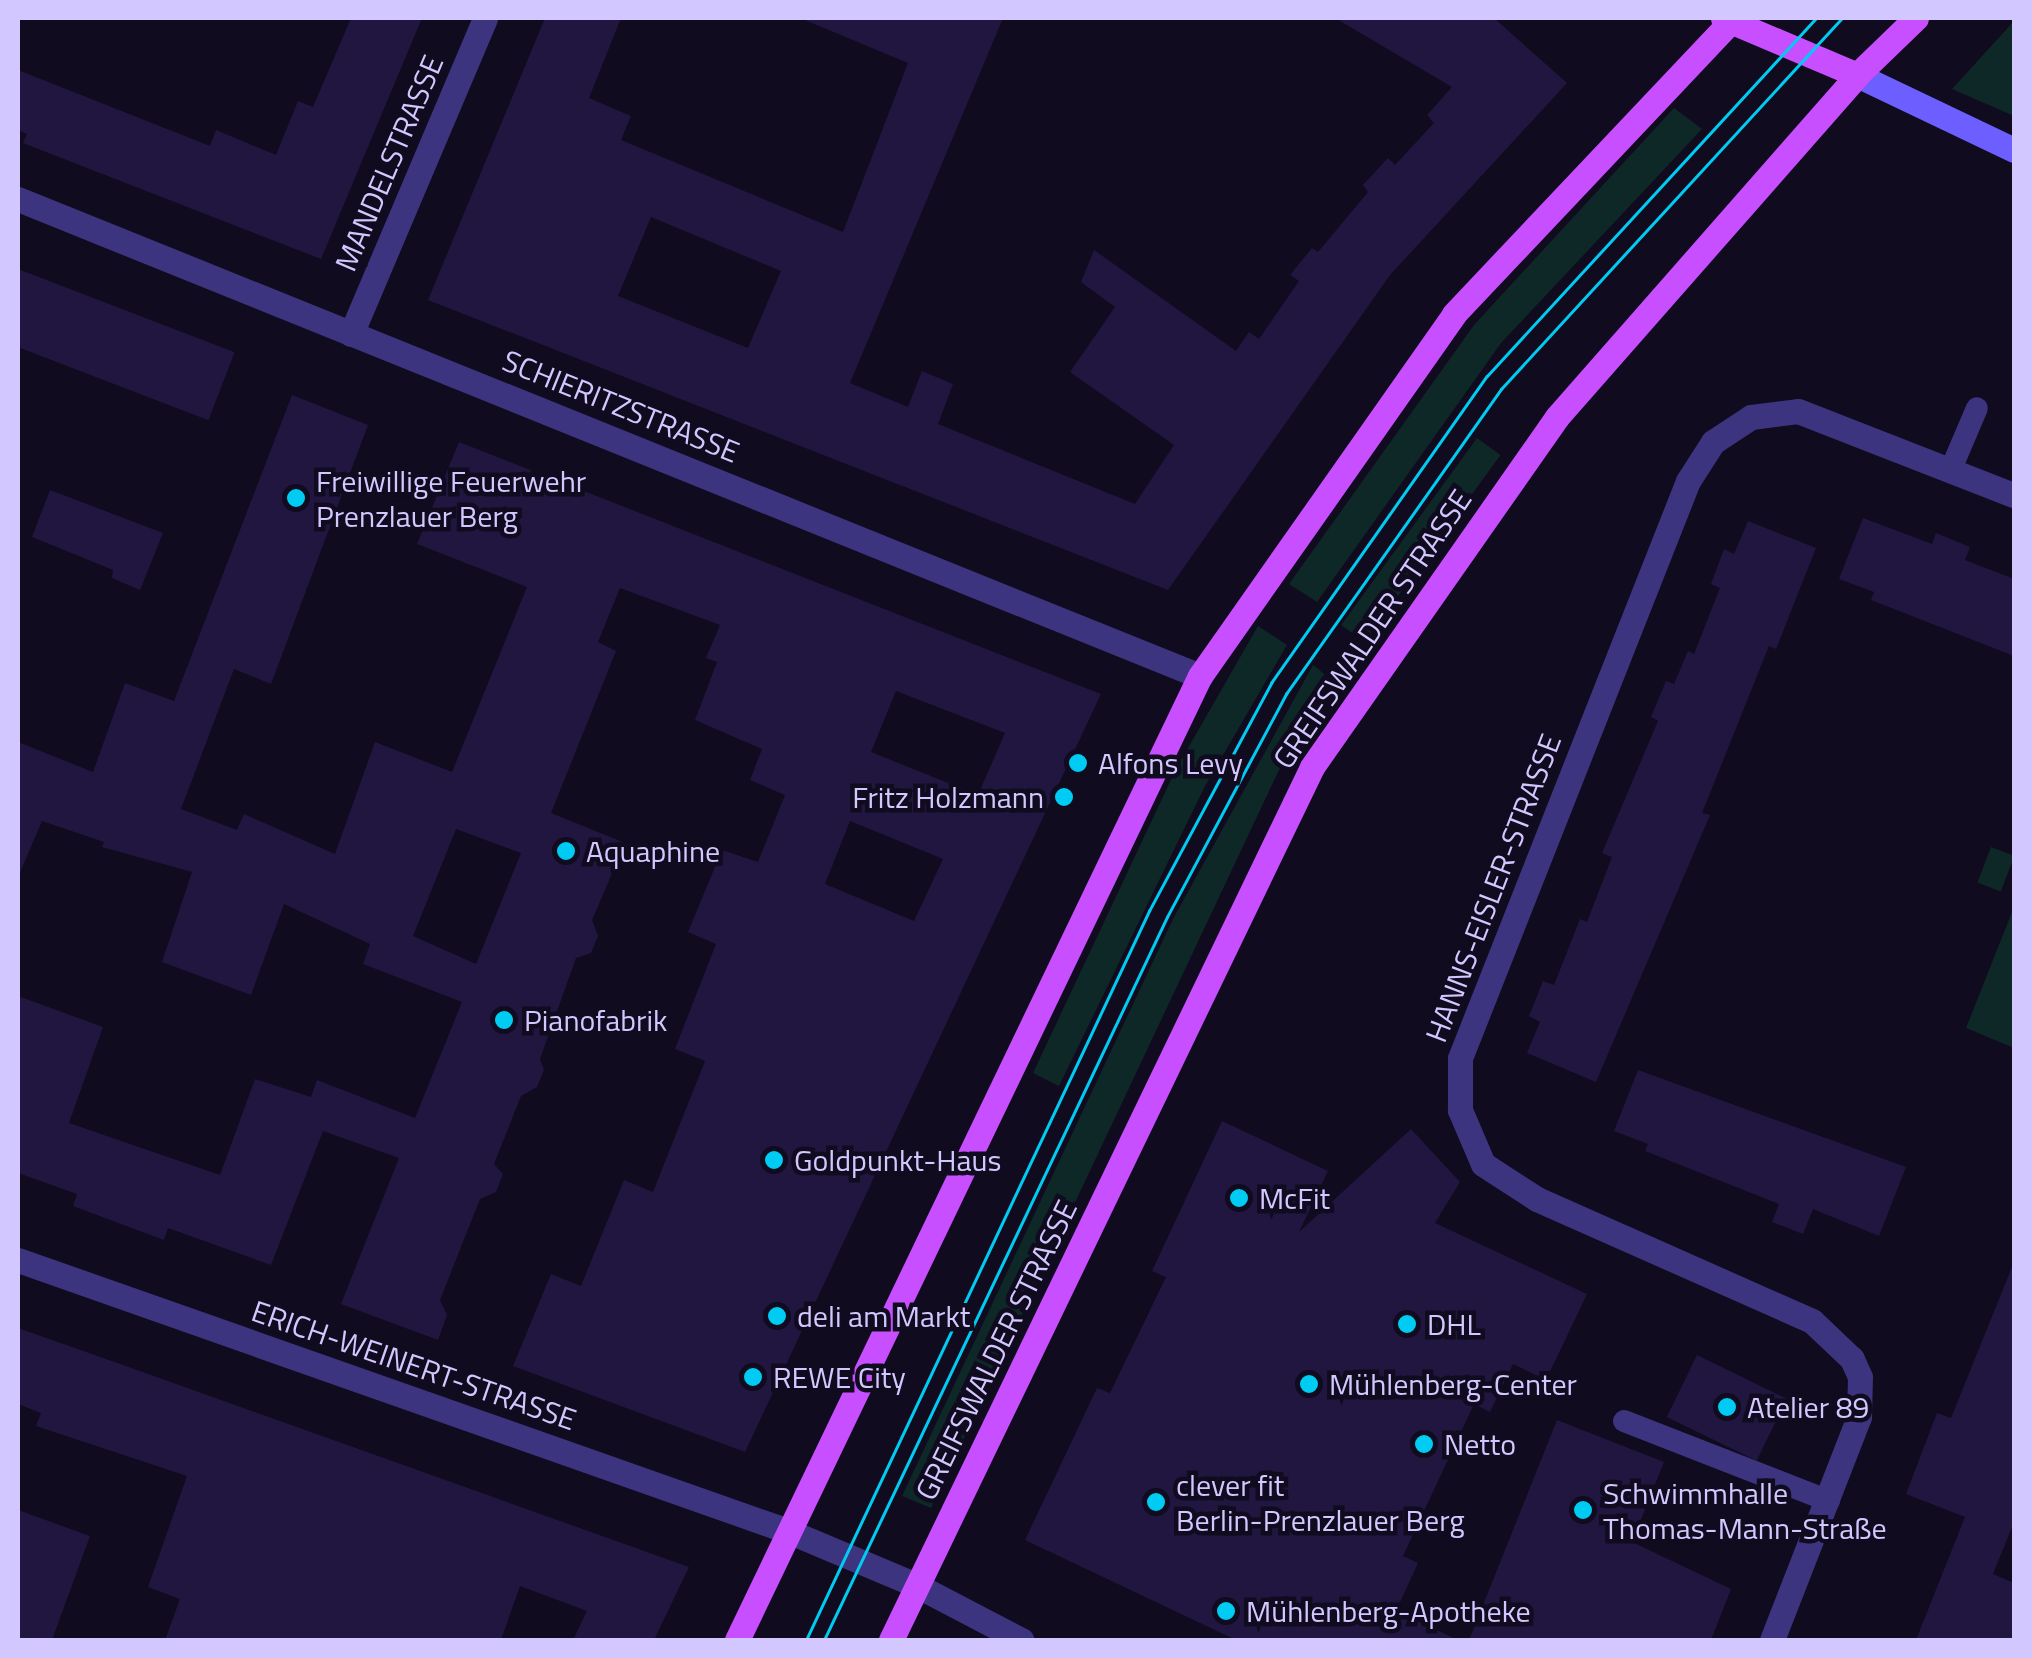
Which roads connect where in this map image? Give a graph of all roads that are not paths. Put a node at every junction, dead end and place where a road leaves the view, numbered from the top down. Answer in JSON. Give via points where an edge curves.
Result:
{"nodes":[{"id":1,"x":486,"y":18,"type":"edge"},
{"id":2,"x":1916,"y":18,"type":"edge"},
{"id":3,"x":1729,"y":19,"type":"edge"},
{"id":4,"x":1857,"y":75,"type":"junction"},
{"id":5,"x":2014,"y":150,"type":"edge"},
{"id":6,"x":18,"y":199,"type":"edge"},
{"id":7,"x":351,"y":334,"type":"junction"},
{"id":8,"x":1977,"y":408,"type":"dead end"},
{"id":9,"x":1951,"y":469,"type":"junction"},
{"id":10,"x":2014,"y":495,"type":"edge"},
{"id":11,"x":1200,"y":676,"type":"junction"},
{"id":12,"x":18,"y":1260,"type":"edge"},
{"id":13,"x":1624,"y":1422,"type":"dead end"},
{"id":14,"x":1829,"y":1501,"type":"junction"},
{"id":15,"x":788,"y":1532,"type":"junction"},
{"id":16,"x":916,"y":1585,"type":"junction"},
{"id":17,"x":736,"y":1640,"type":"edge"},
{"id":18,"x":891,"y":1640,"type":"edge"},
{"id":19,"x":1022,"y":1640,"type":"edge"},
{"id":20,"x":1772,"y":1640,"type":"edge"}],
"edges":[{"from":1,"to":7,"type":"street","name":"MANDELSTRASSE"},
{"from":2,"to":4,"type":"main road","name":"GREIFSWALDER STRASSE"},
{"from":3,"to":4,"type":"main road"},
{"from":3,"to":11,"type":"main road","via":[[1454,314]]},
{"from":4,"to":5,"type":"main road"},
{"from":4,"to":16,"type":"main road","name":"GREIFSWALDER STRASSE","via":[[1558,416],[1312,768]]},
{"from":6,"to":7,"type":"street","name":"SCHIERITZSTRASSE"},
{"from":7,"to":11,"type":"street","name":"SCHIERITZSTRASSE"},
{"from":8,"to":9,"type":"lane"},
{"from":9,"to":10,"type":"street","name":"HANNS-EISLER-STRASSE"},
{"from":9,"to":14,"type":"street","name":"HANNS-EISLER-STRASSE","via":[[1798,411],[1751,417],[1700,457],[1460,1058],[1460,1110],[1483,1164],[1537,1199],[1812,1321],[1842,1343],[1862,1397]]},
{"from":11,"to":15,"type":"main road"},
{"from":12,"to":15,"type":"street","name":"ERICH-WEINERT-STRASSE"},
{"from":13,"to":14,"type":"lane"},
{"from":14,"to":20,"type":"street","name":"HANNS-EISLER-STRASSE"},
{"from":15,"to":16,"type":"street"},
{"from":15,"to":17,"type":"main road"},
{"from":16,"to":18,"type":"main road","name":"GREIFSWALDER STRASSE"},
{"from":16,"to":19,"type":"street"}]}
